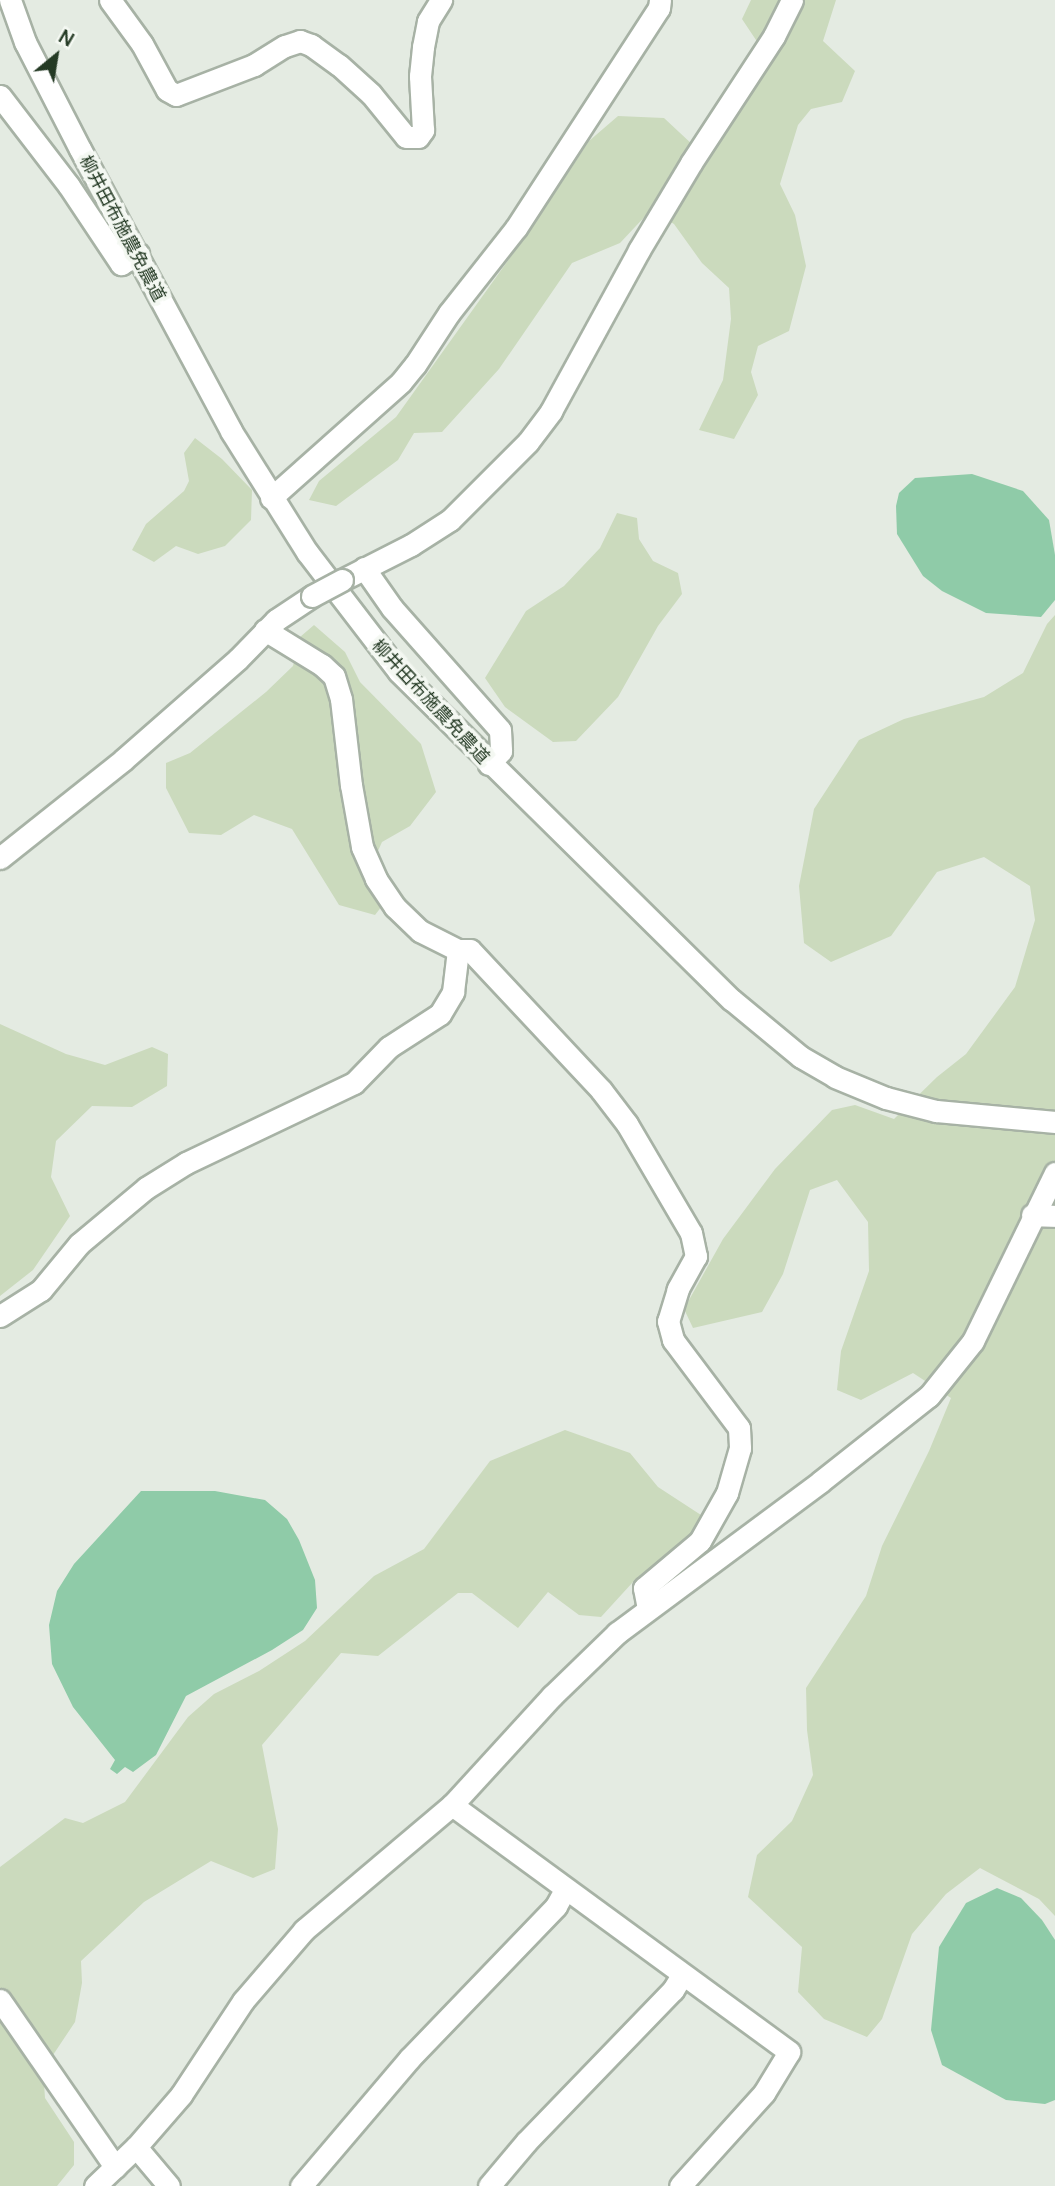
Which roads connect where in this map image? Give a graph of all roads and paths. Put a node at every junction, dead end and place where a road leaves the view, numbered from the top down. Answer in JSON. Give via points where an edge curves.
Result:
{"nodes":[{"id":1,"x":10,"y":0,"type":"edge"},
{"id":2,"x":110,"y":0,"type":"edge"},
{"id":3,"x":441,"y":0,"type":"edge"},
{"id":4,"x":660,"y":0,"type":"edge"},
{"id":5,"x":792,"y":0,"type":"edge"},
{"id":6,"x":0,"y":96,"type":"edge"},
{"id":7,"x":138,"y":254,"type":"junction"},
{"id":8,"x":271,"y":498,"type":"junction"},
{"id":9,"x":364,"y":568,"type":"junction"},
{"id":10,"x":265,"y":630,"type":"junction"},
{"id":11,"x":489,"y":764,"type":"junction"},
{"id":12,"x":0,"y":859,"type":"edge"},
{"id":13,"x":458,"y":950,"type":"junction"},
{"id":14,"x":1055,"y":1122,"type":"edge"},
{"id":15,"x":1055,"y":1172,"type":"edge"},
{"id":16,"x":1032,"y":1215,"type":"junction"},
{"id":17,"x":1055,"y":1216,"type":"edge"},
{"id":18,"x":0,"y":1316,"type":"edge"},
{"id":19,"x":648,"y":1608,"type":"junction"},
{"id":20,"x":452,"y":1805,"type":"junction"},
{"id":21,"x":565,"y":1890,"type":"junction"},
{"id":22,"x":682,"y":1975,"type":"junction"},
{"id":23,"x":0,"y":2000,"type":"edge"},
{"id":24,"x":136,"y":2147,"type":"junction"},
{"id":25,"x":115,"y":2167,"type":"junction"},
{"id":26,"x":94,"y":2186,"type":"edge"},
{"id":27,"x":169,"y":2186,"type":"edge"},
{"id":28,"x":301,"y":2186,"type":"edge"},
{"id":29,"x":489,"y":2186,"type":"edge"},
{"id":30,"x":680,"y":2186,"type":"edge"}],
"edges":[{"from":1,"to":7,"type":"street","name":"柳井田布施農免農道","via":[[25,42]]},
{"from":2,"to":3,"type":"street","via":[[167,90],[176,95],[254,65],[300,41],[340,65],[407,137],[418,137],[424,130],[423,47],[428,21]]},
{"from":4,"to":8,"type":"street","via":[[516,228],[415,365]]},
{"from":5,"to":9,"type":"street","via":[[639,250],[551,411],[518,454],[450,520]]},
{"from":6,"to":7,"type":"street","via":[[121,264]]},
{"from":7,"to":8,"type":"street","name":"柳井田布施農免農道"},
{"from":8,"to":11,"type":"street","name":"柳井田布施農免農道","via":[[342,601],[399,672]]},
{"from":9,"to":10,"type":"street","bridge":true,"via":[[312,596]]},
{"from":9,"to":11,"type":"street","via":[[392,608],[500,730],[501,751]]},
{"from":10,"to":12,"type":"street","via":[[123,760]]},
{"from":10,"to":13,"type":"street","via":[[334,676],[362,847],[376,879],[395,907],[420,931]]},
{"from":11,"to":14,"type":"street","name":"柳井田布施農免農道","via":[[732,1000],[802,1057],[886,1098],[936,1111]]},
{"from":13,"to":18,"type":"street","via":[[453,992],[440,1014],[389,1047],[354,1083],[186,1163],[146,1188],[79,1244],[41,1290]]},
{"from":13,"to":19,"type":"street","via":[[470,950],[601,1090],[627,1124],[691,1233],[696,1256],[668,1321],[673,1340],[739,1428],[740,1448],[727,1493],[700,1541],[645,1588]]},
{"from":15,"to":16,"type":"street"},
{"from":16,"to":17,"type":"street"},
{"from":16,"to":19,"type":"street","via":[[973,1341],[929,1396]]},
{"from":19,"to":20,"type":"street","via":[[552,1696]]},
{"from":20,"to":21,"type":"street"},
{"from":20,"to":24,"type":"street","via":[[337,1899],[270,1965],[181,2095]]},
{"from":21,"to":22,"type":"street"},
{"from":21,"to":28,"type":"street","via":[[556,1906],[409,2059]]},
{"from":22,"to":29,"type":"street"},
{"from":22,"to":30,"type":"street","via":[[789,2052],[764,2093]]},
{"from":23,"to":25,"type":"street"},
{"from":24,"to":25,"type":"street"},
{"from":24,"to":27,"type":"street"},
{"from":25,"to":26,"type":"street"}]}
